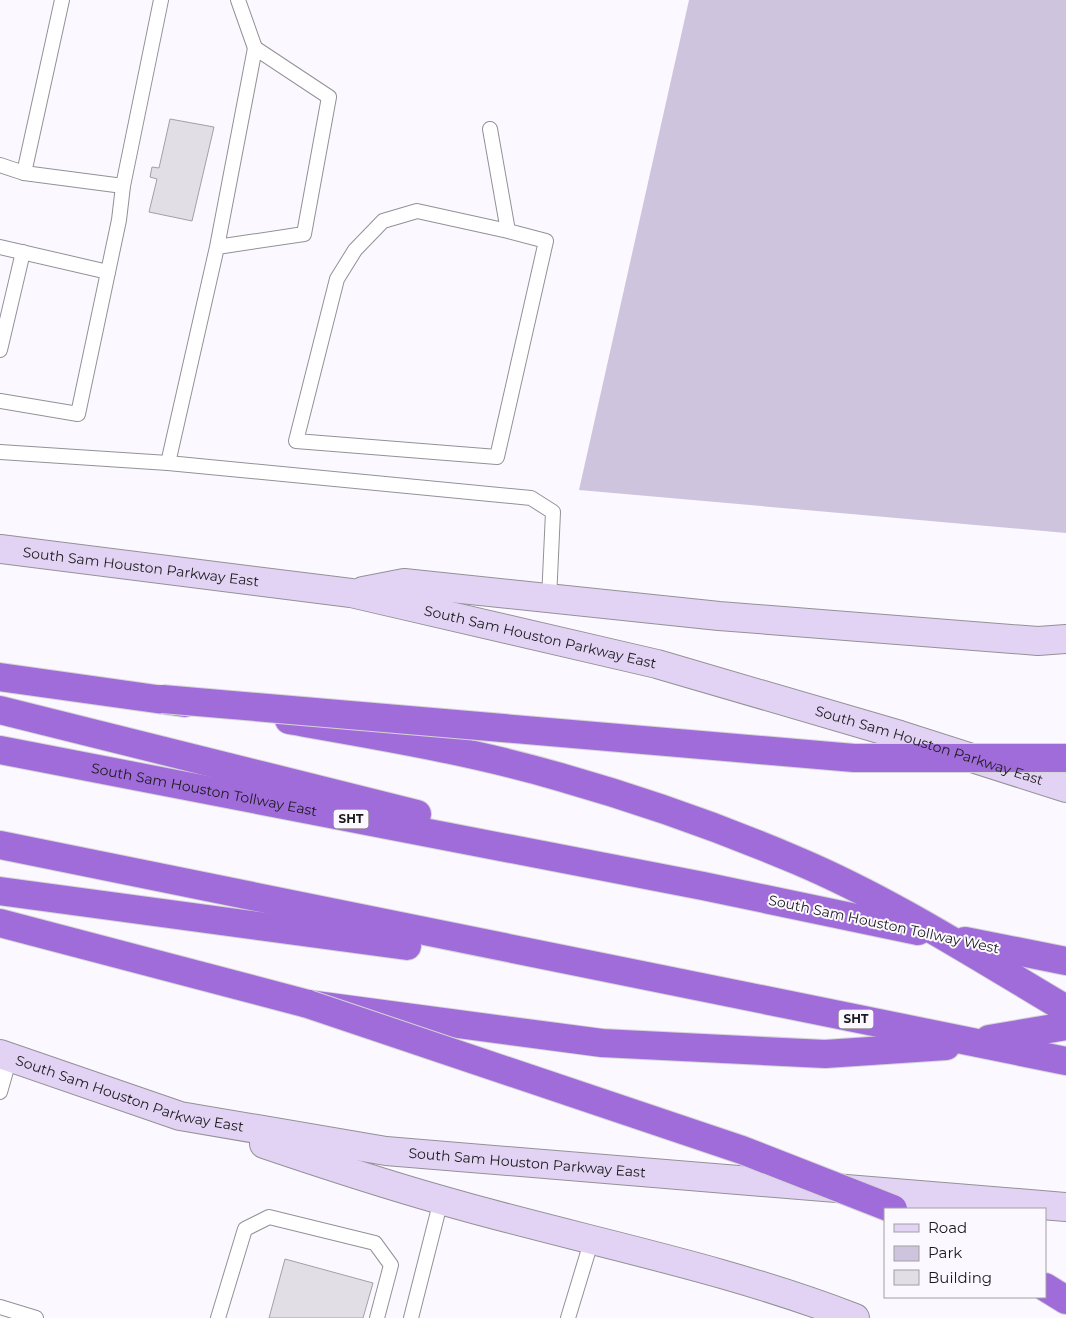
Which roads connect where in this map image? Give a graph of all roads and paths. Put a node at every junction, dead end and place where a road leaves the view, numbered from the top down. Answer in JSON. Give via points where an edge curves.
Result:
{"nodes":[{"id":1,"x":62,"y":0,"type":"edge"},
{"id":2,"x":161,"y":0,"type":"edge"},
{"id":3,"x":238,"y":0,"type":"edge"},
{"id":4,"x":255,"y":48,"type":"junction"},
{"id":5,"x":490,"y":129,"type":"dead end"},
{"id":6,"x":0,"y":165,"type":"edge"},
{"id":7,"x":24,"y":173,"type":"junction"},
{"id":8,"x":123,"y":186,"type":"junction"},
{"id":9,"x":508,"y":231,"type":"junction"},
{"id":10,"x":0,"y":247,"type":"edge"},
{"id":11,"x":217,"y":247,"type":"junction"},
{"id":12,"x":23,"y":252,"type":"junction"},
{"id":13,"x":108,"y":272,"type":"junction"},
{"id":14,"x":0,"y":350,"type":"edge"},
{"id":15,"x":0,"y":401,"type":"edge"},
{"id":16,"x":0,"y":452,"type":"edge"},
{"id":17,"x":168,"y":463,"type":"junction"},
{"id":18,"x":0,"y":549,"type":"edge"},
{"id":19,"x":351,"y":593,"type":"junction"},
{"id":20,"x":550,"y":599,"type":"junction"},
{"id":21,"x":1066,"y":639,"type":"edge"},
{"id":22,"x":0,"y":677,"type":"edge"},
{"id":23,"x":162,"y":699,"type":"junction"},
{"id":24,"x":0,"y":710,"type":"edge"},
{"id":25,"x":0,"y":750,"type":"edge"},
{"id":26,"x":1066,"y":758,"type":"edge"},
{"id":27,"x":1066,"y":788,"type":"edge"},
{"id":28,"x":0,"y":845,"type":"edge"},
{"id":29,"x":702,"y":886,"type":"junction"},
{"id":30,"x":0,"y":892,"type":"edge"},
{"id":31,"x":0,"y":923,"type":"edge"},
{"id":32,"x":1066,"y":961,"type":"edge"},
{"id":33,"x":641,"y":977,"type":"junction"},
{"id":34,"x":308,"y":1004,"type":"junction"},
{"id":35,"x":1066,"y":1009,"type":"edge"},
{"id":36,"x":1066,"y":1026,"type":"edge"},
{"id":37,"x":5,"y":1056,"type":"edge"},
{"id":38,"x":1066,"y":1061,"type":"edge"},
{"id":39,"x":0,"y":1092,"type":"edge"},
{"id":40,"x":180,"y":1116,"type":"junction"},
{"id":41,"x":441,"y":1200,"type":"junction"},
{"id":42,"x":1066,"y":1207,"type":"edge"},
{"id":43,"x":890,"y":1208,"type":"edge"},
{"id":44,"x":592,"y":1239,"type":"junction"},
{"id":45,"x":1046,"y":1288,"type":"edge"},
{"id":46,"x":1066,"y":1300,"type":"edge"},
{"id":47,"x":0,"y":1307,"type":"edge"},
{"id":48,"x":811,"y":1310,"type":"edge"},
{"id":49,"x":36,"y":1318,"type":"edge"},
{"id":50,"x":218,"y":1318,"type":"edge"},
{"id":51,"x":377,"y":1318,"type":"edge"},
{"id":52,"x":411,"y":1318,"type":"edge"},
{"id":53,"x":568,"y":1318,"type":"edge"},
{"id":54,"x":855,"y":1318,"type":"edge"}],
"edges":[{"from":1,"to":7,"type":"lane"},
{"from":2,"to":8,"type":"lane"},
{"from":3,"to":4,"type":"lane"},
{"from":4,"to":11,"type":"lane"},
{"from":4,"to":11,"type":"lane","via":[[329,97],[304,234]]},
{"from":5,"to":9,"type":"lane"},
{"from":6,"to":7,"type":"lane"},
{"from":7,"to":8,"type":"lane"},
{"from":8,"to":13,"type":"lane"},
{"from":9,"to":9,"type":"lane","via":[[546,242],[497,457],[296,441],[337,279],[355,250],[383,221],[417,212]]},
{"from":10,"to":12,"type":"lane"},
{"from":11,"to":17,"type":"lane"},
{"from":12,"to":13,"type":"lane"},
{"from":12,"to":14,"type":"lane"},
{"from":13,"to":15,"type":"lane","via":[[78,414]]},
{"from":16,"to":17,"type":"lane"},
{"from":17,"to":20,"type":"lane","via":[[531,498],[552,512]]},
{"from":18,"to":19,"type":"main road","name":"South Sam Houston Parkway East"},
{"from":19,"to":20,"type":"main road","via":[[404,583]]},
{"from":19,"to":27,"type":"main road","name":"South Sam Houston Parkway East","via":[[657,664],[900,735]]},
{"from":20,"to":21,"type":"main road","via":[[1018,640]]},
{"from":22,"to":23,"type":"highway"},
{"from":23,"to":26,"type":"highway","bridge":true,"via":[[854,758]]},
{"from":23,"to":35,"type":"highway","bridge":true,"via":[[413,742],[560,776],[685,817],[799,862],[904,913]]},
{"from":24,"to":29,"type":"highway"},
{"from":25,"to":29,"type":"highway","name":"South Sam Houston Tollway East","number":"SHT"},
{"from":28,"to":33,"type":"highway","number":"SHT"},
{"from":29,"to":32,"type":"highway","name":"South Sam Houston Tollway West","number":"SHT"},
{"from":30,"to":33,"type":"highway"},
{"from":31,"to":34,"type":"highway"},
{"from":33,"to":38,"type":"highway","number":"SHT"},
{"from":34,"to":36,"type":"highway","bridge":true,"via":[[602,1044],[826,1054],[931,1048]]},
{"from":34,"to":43,"type":"highway","bridge":true,"via":[[742,1150]]},
{"from":37,"to":39,"type":"lane"},
{"from":37,"to":40,"type":"main road","name":"South Sam Houston Parkway East"},
{"from":40,"to":41,"type":"main road"},
{"from":40,"to":42,"type":"main road","name":"South Sam Houston Parkway East","via":[[386,1151]]},
{"from":41,"to":44,"type":"main road"},
{"from":41,"to":52,"type":"lane"},
{"from":44,"to":48,"type":"main road"},
{"from":44,"to":53,"type":"lane"},
{"from":45,"to":46,"type":"highway"},
{"from":47,"to":49,"type":"lane"},
{"from":48,"to":54,"type":"main road"},
{"from":50,"to":51,"type":"lane","via":[[245,1229],[269,1217],[375,1243],[391,1265]]}]}
